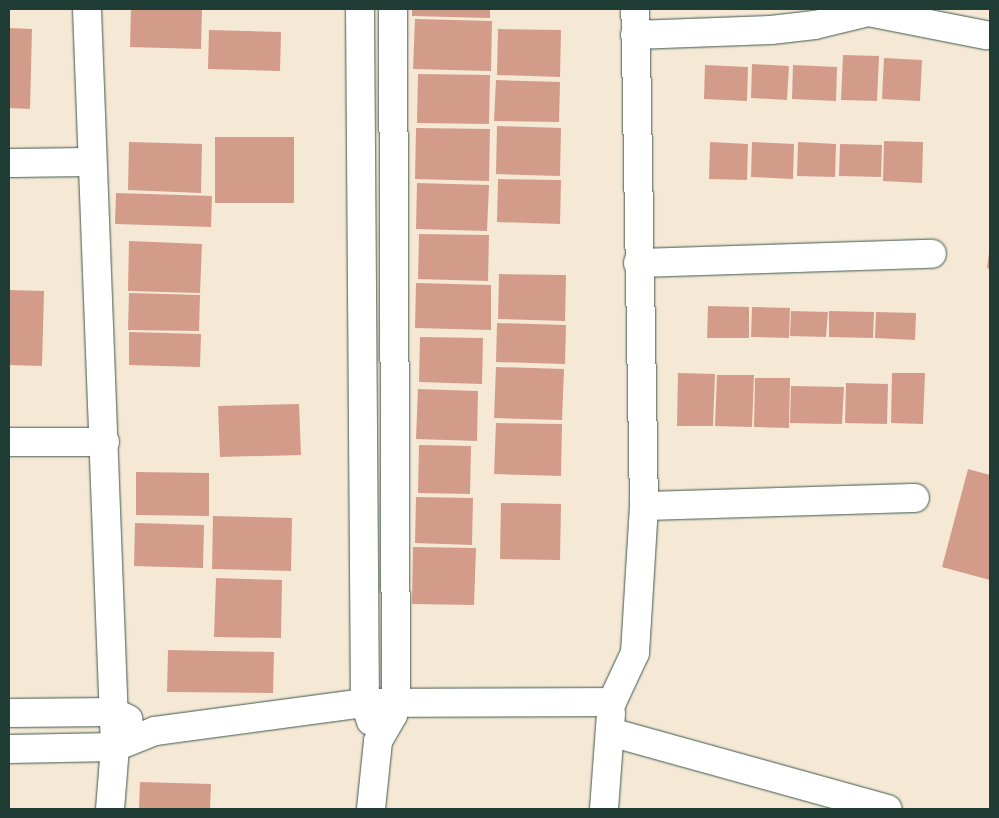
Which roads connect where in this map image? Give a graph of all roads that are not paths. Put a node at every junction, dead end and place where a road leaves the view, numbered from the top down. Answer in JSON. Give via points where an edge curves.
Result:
{"nodes":[{"id":1,"x":87,"y":9,"type":"edge"},
{"id":2,"x":360,"y":9,"type":"edge"},
{"id":3,"x":393,"y":9,"type":"edge"},
{"id":4,"x":859,"y":11,"type":"edge"},
{"id":5,"x":635,"y":22,"type":"edge"},
{"id":6,"x":986,"y":35,"type":"dead end"},
{"id":7,"x":92,"y":162,"type":"junction"},
{"id":8,"x":9,"y":163,"type":"edge"},
{"id":9,"x":932,"y":254,"type":"dead end"},
{"id":10,"x":638,"y":263,"type":"junction"},
{"id":11,"x":9,"y":442,"type":"edge"},
{"id":12,"x":104,"y":442,"type":"junction"},
{"id":13,"x":914,"y":498,"type":"dead end"},
{"id":14,"x":644,"y":506,"type":"junction"},
{"id":15,"x":612,"y":702,"type":"junction"},
{"id":16,"x":396,"y":703,"type":"junction"},
{"id":17,"x":365,"y":704,"type":"junction"},
{"id":18,"x":113,"y":712,"type":"junction"},
{"id":19,"x":9,"y":713,"type":"edge"},
{"id":20,"x":155,"y":731,"type":"junction"},
{"id":21,"x":610,"y":732,"type":"junction"},
{"id":22,"x":378,"y":741,"type":"junction"},
{"id":23,"x":115,"y":747,"type":"junction"},
{"id":24,"x":9,"y":749,"type":"edge"},
{"id":25,"x":110,"y":809,"type":"edge"},
{"id":26,"x":370,"y":809,"type":"edge"},
{"id":27,"x":604,"y":809,"type":"edge"},
{"id":28,"x":887,"y":809,"type":"edge"}],
"edges":[{"from":1,"to":7,"type":"street"},
{"from":2,"to":17,"type":"street"},
{"from":3,"to":16,"type":"street"},
{"from":4,"to":5,"type":"street","via":[[814,25],[771,30]]},
{"from":4,"to":6,"type":"street"},
{"from":5,"to":10,"type":"street"},
{"from":7,"to":8,"type":"street"},
{"from":7,"to":12,"type":"street"},
{"from":9,"to":10,"type":"street"},
{"from":10,"to":14,"type":"street"},
{"from":11,"to":12,"type":"street"},
{"from":12,"to":18,"type":"street"},
{"from":13,"to":14,"type":"street"},
{"from":14,"to":15,"type":"street","via":[[635,653]]},
{"from":15,"to":16,"type":"street"},
{"from":15,"to":21,"type":"street"},
{"from":16,"to":17,"type":"street"},
{"from":16,"to":22,"type":"street"},
{"from":17,"to":20,"type":"street"},
{"from":17,"to":22,"type":"street"},
{"from":18,"to":19,"type":"street"},
{"from":18,"to":20,"type":"street"},
{"from":18,"to":23,"type":"street"},
{"from":20,"to":23,"type":"street"},
{"from":21,"to":27,"type":"street"},
{"from":21,"to":28,"type":"street"},
{"from":22,"to":26,"type":"street"},
{"from":23,"to":24,"type":"street"},
{"from":23,"to":25,"type":"street"}]}
